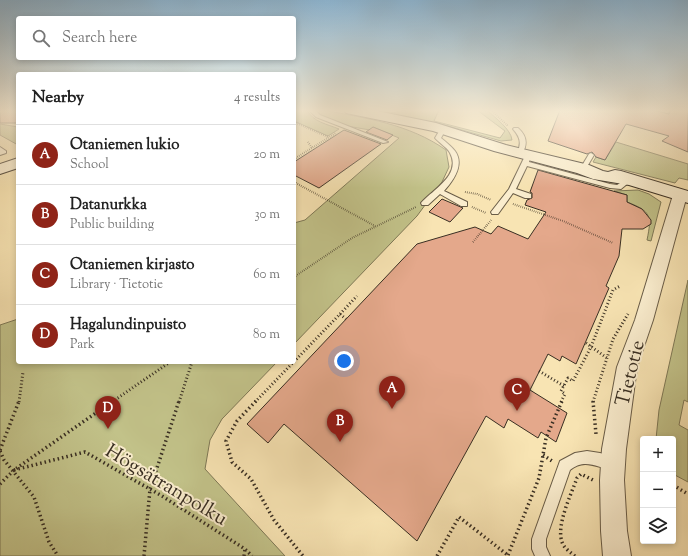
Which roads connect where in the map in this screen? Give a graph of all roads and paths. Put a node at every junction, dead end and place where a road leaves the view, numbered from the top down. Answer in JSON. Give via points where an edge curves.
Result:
{"nodes":[{"id":1,"x":326,"y":136,"type":"edge"},
{"id":2,"x":369,"y":136,"type":"edge"},
{"id":3,"x":439,"y":136,"type":"edge"},
{"id":4,"x":460,"y":136,"type":"edge"},
{"id":5,"x":522,"y":136,"type":"edge"},
{"id":6,"x":308,"y":142,"type":"dead end"},
{"id":7,"x":322,"y":142,"type":"junction"},
{"id":8,"x":385,"y":142,"type":"dead end"},
{"id":9,"x":324,"y":143,"type":"dead end"},
{"id":10,"x":312,"y":148,"type":"junction"},
{"id":11,"x":0,"y":149,"type":"edge"},
{"id":12,"x":0,"y":153,"type":"edge"},
{"id":13,"x":524,"y":157,"type":"junction"},
{"id":14,"x":296,"y":158,"type":"edge"},
{"id":15,"x":16,"y":164,"type":"edge"},
{"id":16,"x":0,"y":169,"type":"edge"},
{"id":17,"x":628,"y":180,"type":"junction"},
{"id":18,"x":296,"y":183,"type":"edge"},
{"id":19,"x":512,"y":190,"type":"junction"},
{"id":20,"x":439,"y":191,"type":"junction"},
{"id":21,"x":528,"y":196,"type":"dead end"},
{"id":22,"x":684,"y":196,"type":"edge"},
{"id":23,"x":425,"y":202,"type":"joint"},
{"id":24,"x":464,"y":204,"type":"dead end"},
{"id":25,"x":495,"y":212,"type":"joint"},
{"id":26,"x":539,"y":212,"type":"dead end"},
{"id":27,"x":375,"y":226,"type":"junction"},
{"id":28,"x":473,"y":242,"type":"dead end"},
{"id":29,"x":613,"y":243,"type":"dead end"},
{"id":30,"x":296,"y":277,"type":"edge"},
{"id":31,"x":620,"y":286,"type":"dead end"},
{"id":32,"x":357,"y":296,"type":"dead end"},
{"id":33,"x":629,"y":312,"type":"dead end"},
{"id":34,"x":340,"y":314,"type":"junction"},
{"id":35,"x":346,"y":319,"type":"dead end"},
{"id":36,"x":586,"y":342,"type":"dead end"},
{"id":37,"x":591,"y":347,"type":"junction"},
{"id":38,"x":607,"y":358,"type":"junction"},
{"id":39,"x":296,"y":360,"type":"edge"},
{"id":40,"x":167,"y":364,"type":"edge"},
{"id":41,"x":191,"y":364,"type":"edge"},
{"id":42,"x":292,"y":364,"type":"edge"},
{"id":43,"x":539,"y":371,"type":"dead end"},
{"id":44,"x":23,"y":372,"type":"dead end"},
{"id":45,"x":564,"y":386,"type":"junction"},
{"id":46,"x":593,"y":402,"type":"dead end"},
{"id":47,"x":0,"y":450,"type":"edge"},
{"id":48,"x":613,"y":463,"type":"junction"},
{"id":49,"x":14,"y":470,"type":"junction"},
{"id":50,"x":594,"y":481,"type":"dead end"},
{"id":51,"x":0,"y":484,"type":"edge"},
{"id":52,"x":676,"y":487,"type":"edge"},
{"id":53,"x":150,"y":489,"type":"junction"},
{"id":54,"x":688,"y":494,"type":"edge"},
{"id":55,"x":245,"y":549,"type":"junction"},
{"id":56,"x":58,"y":556,"type":"edge"},
{"id":57,"x":144,"y":556,"type":"edge"},
{"id":58,"x":244,"y":556,"type":"edge"},
{"id":59,"x":252,"y":556,"type":"edge"},
{"id":60,"x":303,"y":556,"type":"edge"},
{"id":61,"x":437,"y":556,"type":"edge"},
{"id":62,"x":509,"y":556,"type":"edge"},
{"id":63,"x":543,"y":556,"type":"edge"},
{"id":64,"x":575,"y":556,"type":"edge"},
{"id":65,"x":617,"y":556,"type":"edge"}],
"edges":[{"from":1,"to":7,"type":"path","via":[[328,137]]},
{"from":2,"to":8,"type":"lane"},
{"from":3,"to":20,"type":"lane","via":[[438,138],[450,149],[456,160],[455,169],[449,180]]},
{"from":4,"to":13,"type":"main road"},
{"from":5,"to":13,"type":"lane","via":[[524,139]]},
{"from":6,"to":10,"type":"path"},
{"from":7,"to":9,"type":"path"},
{"from":7,"to":10,"type":"path"},
{"from":10,"to":14,"type":"path"},
{"from":11,"to":12,"type":"lane","via":[[4,152]]},
{"from":13,"to":17,"type":"lane","via":[[610,186],[618,187]]},
{"from":13,"to":17,"type":"main road","via":[[587,162],[590,173],[606,178]]},
{"from":13,"to":19,"type":"lane"},
{"from":15,"to":16,"type":"main road"},
{"from":17,"to":22,"type":"main road"},
{"from":18,"to":27,"type":"path"},
{"from":19,"to":21,"type":"lane"},
{"from":19,"to":25,"type":"lane"},
{"from":20,"to":23,"type":"lane"},
{"from":20,"to":24,"type":"lane"},
{"from":22,"to":48,"type":"street","name":"Tietotie","via":[[628,367]]},
{"from":23,"to":27,"type":"path"},
{"from":25,"to":28,"type":"path","via":[[494,217]]},
{"from":26,"to":29,"type":"path"},
{"from":27,"to":30,"type":"path","via":[[352,238]]},
{"from":31,"to":37,"type":"path","via":[[612,290]]},
{"from":32,"to":34,"type":"path"},
{"from":33,"to":38,"type":"path","via":[[613,339]]},
{"from":34,"to":35,"type":"path"},
{"from":34,"to":39,"type":"path"},
{"from":36,"to":37,"type":"path"},
{"from":37,"to":38,"type":"path"},
{"from":37,"to":45,"type":"path","via":[[573,381],[568,378]]},
{"from":38,"to":46,"type":"path"},
{"from":40,"to":49,"type":"path"},
{"from":41,"to":53,"type":"path"},
{"from":42,"to":60,"type":"path","via":[[237,421],[226,441],[232,462],[251,479],[274,520]]},
{"from":43,"to":45,"type":"path"},
{"from":44,"to":47,"type":"path","via":[[19,405]]},
{"from":45,"to":62,"type":"path","via":[[561,391],[565,394],[546,438],[539,478]]},
{"from":47,"to":49,"type":"path","via":[[4,460]]},
{"from":48,"to":63,"type":"lane","via":[[595,457],[570,460],[565,466],[539,539],[539,549]]},
{"from":48,"to":65,"type":"street","name":"Tietotie"},
{"from":49,"to":51,"type":"path"},
{"from":49,"to":53,"type":"path","name":"Högsätranpolku","via":[[85,452]]},
{"from":49,"to":56,"type":"path","via":[[34,497],[49,542]]},
{"from":50,"to":64,"type":"path","via":[[581,474],[577,478],[560,529],[566,549]]},
{"from":52,"to":54,"type":"path"},
{"from":53,"to":55,"type":"path","name":"Högsätranpolku"},
{"from":53,"to":57,"type":"path"},
{"from":55,"to":58,"type":"path"},
{"from":55,"to":59,"type":"path","name":"Högsätranpolku"},
{"from":61,"to":62,"type":"path","via":[[459,517]]}]}
